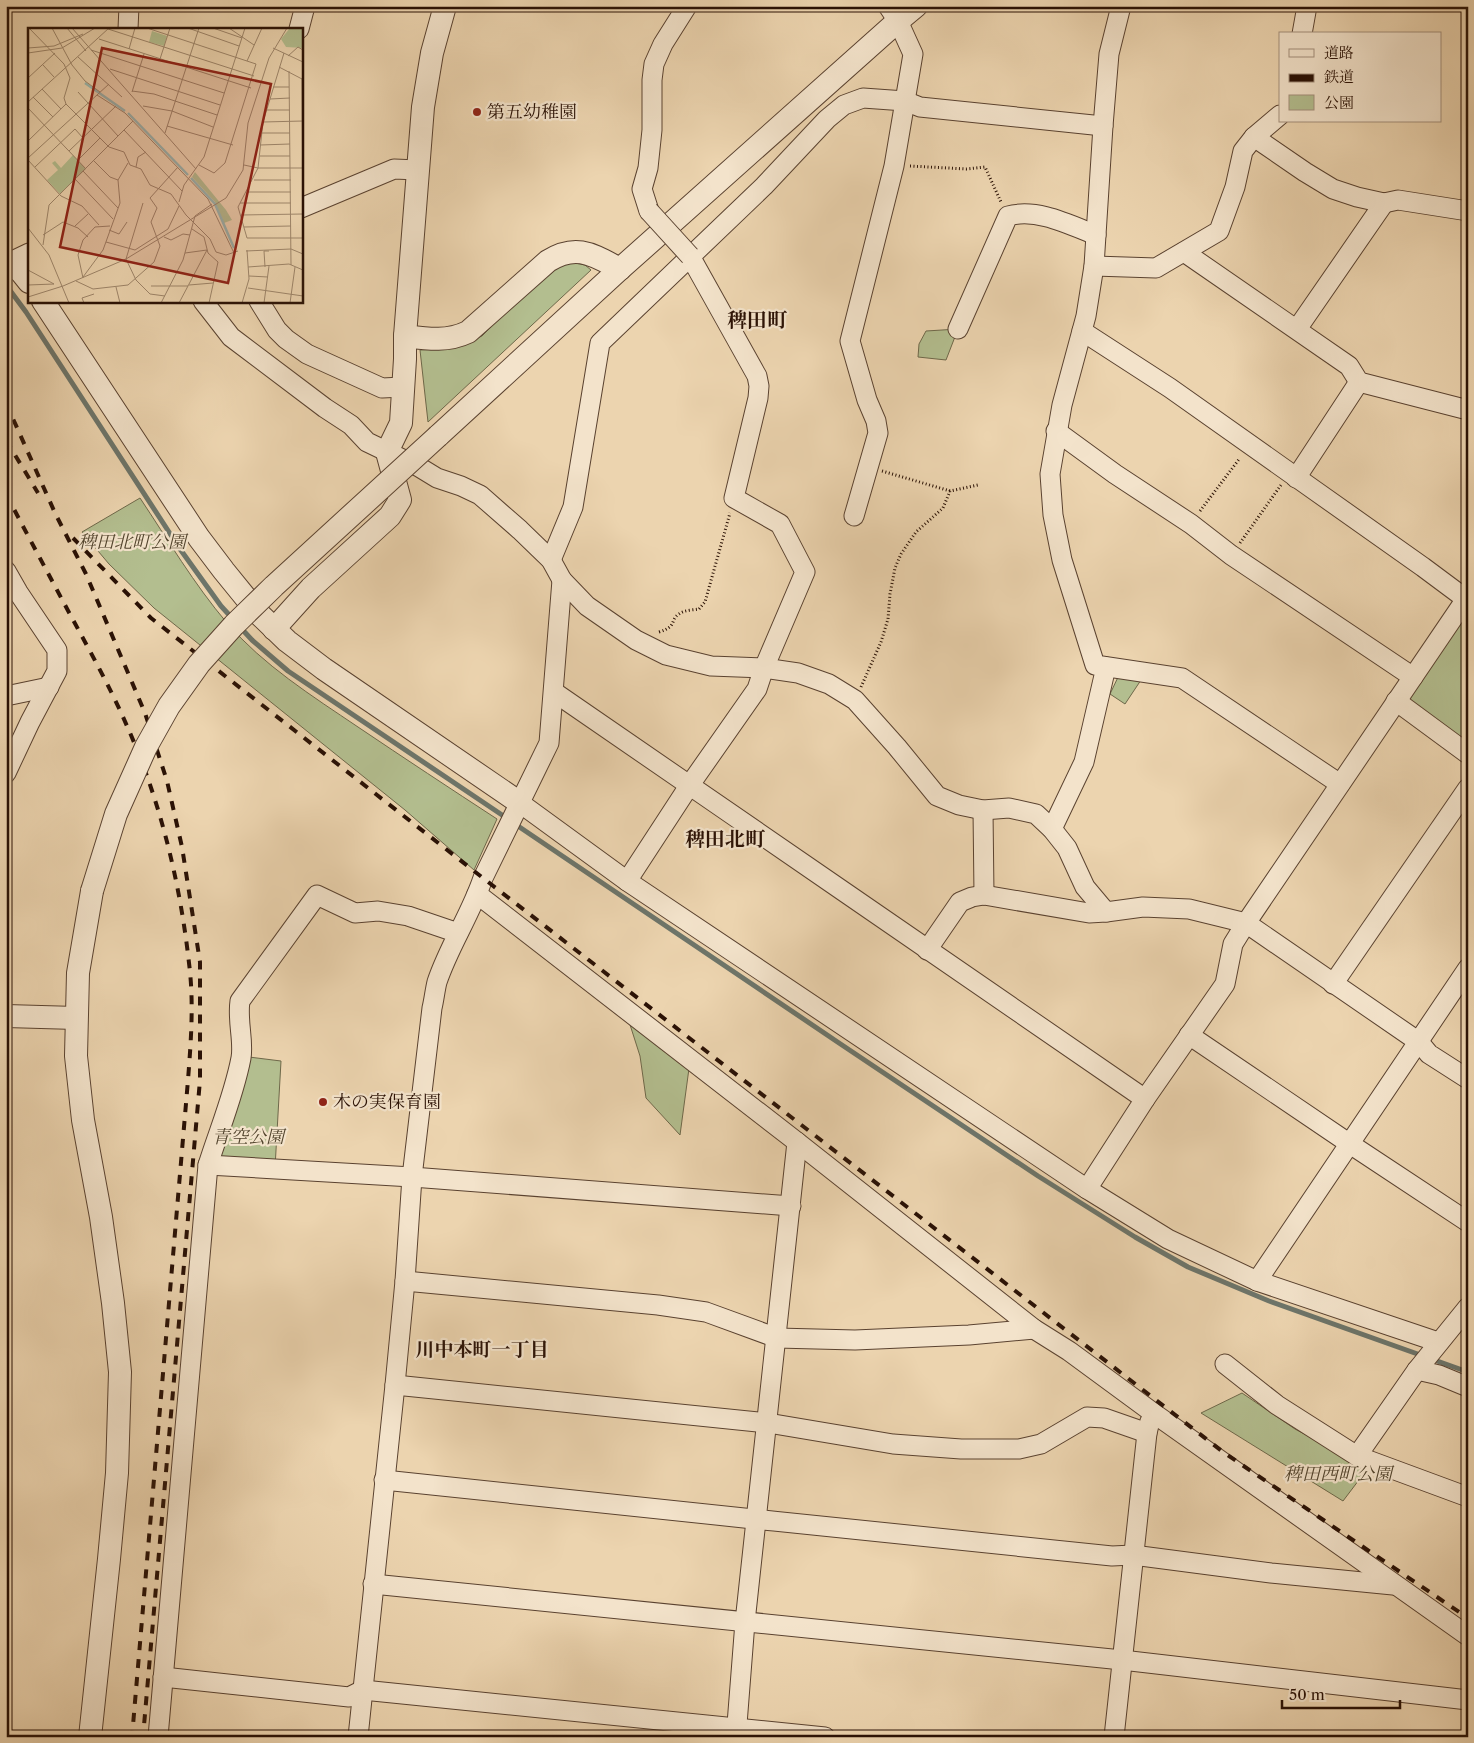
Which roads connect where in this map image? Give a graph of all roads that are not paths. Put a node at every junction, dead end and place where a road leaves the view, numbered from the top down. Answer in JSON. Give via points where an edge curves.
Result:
{"nodes":[{"id":1,"x":129,"y":6,"type":"edge"},
{"id":2,"x":305,"y":6,"type":"edge"},
{"id":3,"x":445,"y":6,"type":"edge"},
{"id":4,"x":687,"y":6,"type":"edge"},
{"id":5,"x":916,"y":6,"type":"edge"},
{"id":6,"x":1122,"y":6,"type":"edge"},
{"id":7,"x":1306,"y":6,"type":"edge"},
{"id":8,"x":893,"y":14,"type":"edge"},
{"id":9,"x":128,"y":28,"type":"edge"},
{"id":10,"x":299,"y":28,"type":"edge"},
{"id":11,"x":1302,"y":32,"type":"edge"},
{"id":12,"x":905,"y":101,"type":"junction"},
{"id":13,"x":1279,"y":116,"type":"edge"},
{"id":14,"x":1103,"y":126,"type":"junction"},
{"id":15,"x":1254,"y":137,"type":"junction"},
{"id":16,"x":418,"y":170,"type":"junction"},
{"id":17,"x":1384,"y":203,"type":"junction"},
{"id":18,"x":302,"y":208,"type":"edge"},
{"id":19,"x":1468,"y":210,"type":"edge"},
{"id":20,"x":1096,"y":235,"type":"junction"},
{"id":21,"x":1184,"y":252,"type":"junction"},
{"id":22,"x":28,"y":253,"type":"edge"},
{"id":23,"x":690,"y":256,"type":"junction"},
{"id":24,"x":7,"y":263,"type":"edge"},
{"id":25,"x":1094,"y":266,"type":"junction"},
{"id":26,"x":620,"y":269,"type":"junction"},
{"id":27,"x":28,"y":281,"type":"edge"},
{"id":28,"x":44,"y":302,"type":"edge"},
{"id":29,"x":204,"y":302,"type":"edge"},
{"id":30,"x":260,"y":302,"type":"edge"},
{"id":31,"x":958,"y":329,"type":"dead end"},
{"id":32,"x":1297,"y":329,"type":"junction"},
{"id":33,"x":1082,"y":331,"type":"junction"},
{"id":34,"x":405,"y":336,"type":"junction"},
{"id":35,"x":1359,"y":382,"type":"junction"},
{"id":36,"x":403,"y":387,"type":"junction"},
{"id":37,"x":1468,"y":410,"type":"edge"},
{"id":38,"x":1056,"y":431,"type":"junction"},
{"id":39,"x":388,"y":452,"type":"junction"},
{"id":40,"x":1296,"y":478,"type":"junction"},
{"id":41,"x":854,"y":516,"type":"dead end"},
{"id":42,"x":550,"y":560,"type":"junction"},
{"id":43,"x":6,"y":571,"type":"edge"},
{"id":44,"x":562,"y":580,"type":"junction"},
{"id":45,"x":12,"y":593,"type":"edge"},
{"id":46,"x":1467,"y":597,"type":"edge"},
{"id":47,"x":274,"y":629,"type":"junction"},
{"id":48,"x":1106,"y":667,"type":"junction"},
{"id":49,"x":764,"y":668,"type":"junction"},
{"id":50,"x":1413,"y":676,"type":"junction"},
{"id":51,"x":49,"y":687,"type":"junction"},
{"id":52,"x":554,"y":692,"type":"junction"},
{"id":53,"x":6,"y":696,"type":"edge"},
{"id":54,"x":1396,"y":701,"type":"junction"},
{"id":55,"x":1468,"y":754,"type":"edge"},
{"id":56,"x":6,"y":773,"type":"edge"},
{"id":57,"x":1340,"y":784,"type":"junction"},
{"id":58,"x":689,"y":786,"type":"junction"},
{"id":59,"x":1468,"y":788,"type":"edge"},
{"id":60,"x":518,"y":807,"type":"junction"},
{"id":61,"x":983,"y":810,"type":"junction"},
{"id":62,"x":1052,"y":829,"type":"junction"},
{"id":63,"x":627,"y":881,"type":"junction"},
{"id":64,"x":477,"y":894,"type":"junction"},
{"id":65,"x":984,"y":895,"type":"junction"},
{"id":66,"x":1106,"y":912,"type":"junction"},
{"id":67,"x":1246,"y":923,"type":"junction"},
{"id":68,"x":458,"y":933,"type":"junction"},
{"id":69,"x":927,"y":950,"type":"junction"},
{"id":70,"x":1468,"y":968,"type":"edge"},
{"id":71,"x":1333,"y":984,"type":"junction"},
{"id":72,"x":6,"y":1016,"type":"edge"},
{"id":73,"x":76,"y":1018,"type":"junction"},
{"id":74,"x":1189,"y":1035,"type":"junction"},
{"id":75,"x":1419,"y":1042,"type":"junction"},
{"id":76,"x":1468,"y":1079,"type":"edge"},
{"id":77,"x":1145,"y":1099,"type":"junction"},
{"id":78,"x":797,"y":1142,"type":"junction"},
{"id":79,"x":1350,"y":1144,"type":"junction"},
{"id":80,"x":208,"y":1165,"type":"junction"},
{"id":81,"x":412,"y":1177,"type":"junction"},
{"id":82,"x":1087,"y":1189,"type":"junction"},
{"id":83,"x":791,"y":1206,"type":"junction"},
{"id":84,"x":1468,"y":1222,"type":"edge"},
{"id":85,"x":405,"y":1281,"type":"junction"},
{"id":86,"x":1257,"y":1281,"type":"junction"},
{"id":87,"x":1468,"y":1307,"type":"edge"},
{"id":88,"x":1034,"y":1329,"type":"junction"},
{"id":89,"x":777,"y":1338,"type":"junction"},
{"id":90,"x":1436,"y":1345,"type":"junction"},
{"id":91,"x":1224,"y":1364,"type":"dead end"},
{"id":92,"x":1418,"y":1367,"type":"junction"},
{"id":93,"x":395,"y":1385,"type":"junction"},
{"id":94,"x":1468,"y":1388,"type":"edge"},
{"id":95,"x":1152,"y":1412,"type":"junction"},
{"id":96,"x":768,"y":1422,"type":"junction"},
{"id":97,"x":1147,"y":1433,"type":"junction"},
{"id":98,"x":1357,"y":1456,"type":"junction"},
{"id":99,"x":384,"y":1480,"type":"junction"},
{"id":100,"x":1468,"y":1497,"type":"edge"},
{"id":101,"x":758,"y":1518,"type":"junction"},
{"id":102,"x":1133,"y":1555,"type":"junction"},
{"id":103,"x":373,"y":1584,"type":"junction"},
{"id":104,"x":1394,"y":1586,"type":"junction"},
{"id":105,"x":746,"y":1622,"type":"junction"},
{"id":106,"x":1468,"y":1636,"type":"edge"},
{"id":107,"x":1122,"y":1660,"type":"junction"},
{"id":108,"x":163,"y":1676,"type":"junction"},
{"id":109,"x":363,"y":1690,"type":"junction"},
{"id":110,"x":1468,"y":1700,"type":"edge"},
{"id":111,"x":736,"y":1732,"type":"edge"},
{"id":112,"x":90,"y":1737,"type":"edge"},
{"id":113,"x":158,"y":1737,"type":"edge"},
{"id":114,"x":358,"y":1737,"type":"edge"},
{"id":115,"x":825,"y":1737,"type":"edge"},
{"id":116,"x":1114,"y":1737,"type":"edge"}],
"edges":[{"from":1,"to":9,"type":"street"},
{"from":2,"to":10,"type":"street"},
{"from":3,"to":16,"type":"street","via":[[432,53]]},
{"from":4,"to":23,"type":"street","bridge":true,"via":[[654,64],[652,130],[642,189],[649,211]]},
{"from":5,"to":8,"type":"street"},
{"from":6,"to":14,"type":"street","via":[[1109,54]]},
{"from":7,"to":11,"type":"street"},
{"from":8,"to":12,"type":"street","via":[[913,54]]},
{"from":8,"to":26,"type":"street"},
{"from":12,"to":14,"type":"street","via":[[920,108]]},
{"from":12,"to":23,"type":"street","via":[[863,98],[844,105]]},
{"from":12,"to":41,"type":"street","via":[[894,166],[850,341],[878,433]]},
{"from":13,"to":15,"type":"street"},
{"from":14,"to":20,"type":"street"},
{"from":15,"to":17,"type":"street","via":[[1333,189]]},
{"from":15,"to":21,"type":"street","via":[[1243,152],[1235,187],[1219,231]]},
{"from":16,"to":18,"type":"street","via":[[394,169]]},
{"from":16,"to":34,"type":"street"},
{"from":17,"to":19,"type":"street","via":[[1398,200]]},
{"from":17,"to":32,"type":"street"},
{"from":20,"to":25,"type":"street"},
{"from":20,"to":31,"type":"street","via":[[1057,220],[1021,213],[1008,216]]},
{"from":21,"to":25,"type":"street","via":[[1156,268]]},
{"from":21,"to":32,"type":"street"},
{"from":22,"to":24,"type":"street"},
{"from":23,"to":42,"type":"street","via":[[600,343],[573,507]]},
{"from":23,"to":49,"type":"street","via":[[757,376],[759,386],[734,498],[780,524],[805,572]]},
{"from":24,"to":27,"type":"street"},
{"from":25,"to":33,"type":"street"},
{"from":26,"to":34,"type":"street","via":[[580,251],[558,255],[468,332],[442,340]]},
{"from":26,"to":73,"type":"street","bridge":true,"via":[[274,586],[199,664],[169,706],[146,747],[116,814],[92,891],[78,973]]},
{"from":28,"to":47,"type":"street","via":[[199,538]]},
{"from":29,"to":39,"type":"street","via":[[231,337],[351,425],[367,442]]},
{"from":30,"to":36,"type":"street","via":[[277,330],[307,354],[382,388]]},
{"from":32,"to":35,"type":"street","via":[[1349,366]]},
{"from":33,"to":38,"type":"street"},
{"from":33,"to":40,"type":"street","via":[[1170,388]]},
{"from":34,"to":36,"type":"street"},
{"from":35,"to":37,"type":"street"},
{"from":35,"to":40,"type":"street"},
{"from":36,"to":39,"type":"street","via":[[401,423]]},
{"from":38,"to":48,"type":"street","via":[[1050,474],[1053,515],[1062,560],[1095,665]]},
{"from":38,"to":50,"type":"street","via":[[1231,555]]},
{"from":39,"to":42,"type":"street","via":[[437,478],[480,495]]},
{"from":39,"to":47,"type":"street","via":[[400,500],[390,516],[311,588]]},
{"from":40,"to":46,"type":"street"},
{"from":42,"to":44,"type":"street"},
{"from":43,"to":45,"type":"street"},
{"from":44,"to":49,"type":"street","via":[[587,606],[636,640],[666,655],[711,666]]},
{"from":44,"to":52,"type":"street"},
{"from":45,"to":51,"type":"street","via":[[57,650],[57,671]]},
{"from":46,"to":50,"type":"street"},
{"from":47,"to":60,"type":"street","via":[[324,669]]},
{"from":48,"to":57,"type":"street","via":[[1182,678]]},
{"from":48,"to":62,"type":"street","via":[[1084,762]]},
{"from":49,"to":58,"type":"street","via":[[757,689]]},
{"from":49,"to":61,"type":"street","via":[[798,673],[829,684],[855,700],[937,796]]},
{"from":50,"to":54,"type":"street"},
{"from":51,"to":53,"type":"street"},
{"from":51,"to":56,"type":"street"},
{"from":52,"to":58,"type":"street"},
{"from":52,"to":60,"type":"street","via":[[549,743]]},
{"from":54,"to":55,"type":"street"},
{"from":54,"to":57,"type":"street"},
{"from":57,"to":67,"type":"street"},
{"from":58,"to":63,"type":"street"},
{"from":58,"to":69,"type":"street"},
{"from":59,"to":71,"type":"street"},
{"from":60,"to":63,"type":"street"},
{"from":60,"to":64,"type":"street"},
{"from":61,"to":62,"type":"street","via":[[1009,808],[1036,814]]},
{"from":61,"to":65,"type":"street"},
{"from":62,"to":66,"type":"street","via":[[1067,848],[1085,887]]},
{"from":63,"to":82,"type":"street"},
{"from":64,"to":68,"type":"street"},
{"from":64,"to":78,"type":"street"},
{"from":65,"to":66,"type":"street","via":[[1090,913]]},
{"from":65,"to":69,"type":"street","via":[[960,902]]},
{"from":66,"to":67,"type":"street","via":[[1143,907],[1189,909]]},
{"from":67,"to":71,"type":"street"},
{"from":67,"to":74,"type":"street","via":[[1233,944],[1225,984]]},
{"from":68,"to":80,"type":"street","via":[[408,916],[378,911],[355,913],[318,895],[240,1001],[241,1056]]},
{"from":68,"to":81,"type":"street","via":[[437,982]]},
{"from":69,"to":77,"type":"street"},
{"from":70,"to":75,"type":"street"},
{"from":71,"to":75,"type":"street"},
{"from":72,"to":73,"type":"street"},
{"from":73,"to":112,"type":"street","via":[[76,1056],[83,1120],[101,1217],[120,1372],[109,1559]]},
{"from":74,"to":77,"type":"street"},
{"from":74,"to":79,"type":"street"},
{"from":75,"to":76,"type":"street","via":[[1429,1054]]},
{"from":75,"to":79,"type":"street"},
{"from":77,"to":82,"type":"street"},
{"from":78,"to":83,"type":"street"},
{"from":78,"to":88,"type":"street"},
{"from":79,"to":84,"type":"street"},
{"from":79,"to":86,"type":"street"},
{"from":80,"to":81,"type":"street"},
{"from":80,"to":108,"type":"street"},
{"from":81,"to":83,"type":"street"},
{"from":81,"to":85,"type":"street"},
{"from":82,"to":86,"type":"street","via":[[1168,1239]]},
{"from":83,"to":89,"type":"street"},
{"from":85,"to":89,"type":"street","via":[[706,1312]]},
{"from":85,"to":93,"type":"street"},
{"from":86,"to":90,"type":"street"},
{"from":87,"to":90,"type":"street"},
{"from":88,"to":89,"type":"street","via":[[855,1340]]},
{"from":88,"to":95,"type":"street"},
{"from":89,"to":96,"type":"street"},
{"from":90,"to":92,"type":"street"},
{"from":91,"to":98,"type":"street","via":[[1277,1405]]},
{"from":92,"to":94,"type":"street"},
{"from":92,"to":98,"type":"street"},
{"from":93,"to":96,"type":"street"},
{"from":93,"to":99,"type":"street"},
{"from":95,"to":97,"type":"street"},
{"from":95,"to":104,"type":"street"},
{"from":96,"to":97,"type":"street","via":[[893,1444],[961,1449],[1019,1449],[1041,1444],[1087,1417],[1104,1418]]},
{"from":96,"to":101,"type":"street"},
{"from":97,"to":102,"type":"street"},
{"from":98,"to":100,"type":"street"},
{"from":99,"to":101,"type":"street"},
{"from":99,"to":103,"type":"street"},
{"from":101,"to":102,"type":"street","via":[[1112,1556]]},
{"from":101,"to":105,"type":"street"},
{"from":102,"to":104,"type":"street"},
{"from":102,"to":107,"type":"street"},
{"from":103,"to":105,"type":"street"},
{"from":103,"to":109,"type":"street"},
{"from":104,"to":106,"type":"street"},
{"from":105,"to":107,"type":"street"},
{"from":105,"to":111,"type":"street"},
{"from":107,"to":110,"type":"street"},
{"from":107,"to":116,"type":"street"},
{"from":108,"to":109,"type":"street","via":[[349,1698]]},
{"from":108,"to":113,"type":"street"},
{"from":109,"to":111,"type":"street"},
{"from":109,"to":114,"type":"street"},
{"from":111,"to":115,"type":"street"}]}
